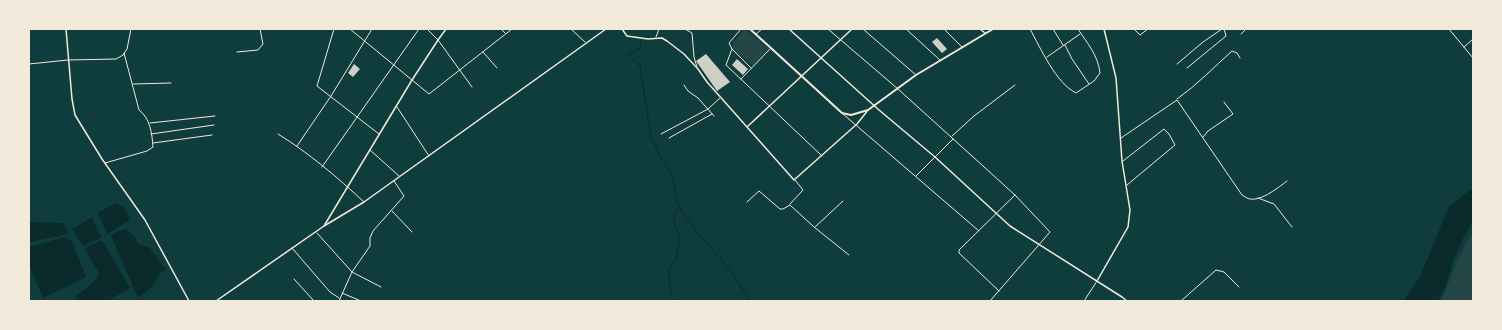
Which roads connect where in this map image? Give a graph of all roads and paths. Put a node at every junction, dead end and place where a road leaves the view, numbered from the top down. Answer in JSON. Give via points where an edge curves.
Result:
{"nodes":[{"id":1,"x":66,"y":29,"type":"edge"},
{"id":2,"x":131,"y":29,"type":"edge"},
{"id":3,"x":260,"y":29,"type":"edge"},
{"id":4,"x":334,"y":29,"type":"edge"},
{"id":5,"x":350,"y":29,"type":"edge"},
{"id":6,"x":372,"y":29,"type":"edge"},
{"id":7,"x":419,"y":29,"type":"edge"},
{"id":8,"x":427,"y":29,"type":"edge"},
{"id":9,"x":446,"y":29,"type":"edge"},
{"id":10,"x":501,"y":29,"type":"edge"},
{"id":11,"x":512,"y":29,"type":"edge"},
{"id":12,"x":571,"y":29,"type":"edge"},
{"id":13,"x":606,"y":29,"type":"edge"},
{"id":14,"x":622,"y":29,"type":"edge"},
{"id":15,"x":659,"y":29,"type":"edge"},
{"id":16,"x":685,"y":29,"type":"edge"},
{"id":17,"x":741,"y":29,"type":"edge"},
{"id":18,"x":750,"y":29,"type":"edge"},
{"id":19,"x":762,"y":29,"type":"edge"},
{"id":20,"x":789,"y":29,"type":"edge"},
{"id":21,"x":828,"y":29,"type":"edge"},
{"id":22,"x":852,"y":29,"type":"edge"},
{"id":23,"x":864,"y":29,"type":"edge"},
{"id":24,"x":906,"y":29,"type":"edge"},
{"id":25,"x":944,"y":29,"type":"edge"},
{"id":26,"x":980,"y":29,"type":"edge"},
{"id":27,"x":993,"y":29,"type":"edge"},
{"id":28,"x":1030,"y":29,"type":"edge"},
{"id":29,"x":1053,"y":29,"type":"edge"},
{"id":30,"x":1078,"y":29,"type":"edge"},
{"id":31,"x":1104,"y":29,"type":"edge"},
{"id":32,"x":1134,"y":29,"type":"edge"},
{"id":33,"x":1148,"y":29,"type":"edge"},
{"id":34,"x":1223,"y":29,"type":"edge"},
{"id":35,"x":1246,"y":29,"type":"edge"},
{"id":36,"x":1449,"y":29,"type":"edge"},
{"id":37,"x":505,"y":34,"type":"junction"},
{"id":38,"x":756,"y":34,"type":"junction"},
{"id":39,"x":985,"y":34,"type":"junction"},
{"id":40,"x":1081,"y":34,"type":"junction"},
{"id":41,"x":1241,"y":34,"type":"dead end"},
{"id":42,"x":656,"y":38,"type":"junction"},
{"id":43,"x":1473,"y":39,"type":"edge"},
{"id":44,"x":438,"y":40,"type":"junction"},
{"id":45,"x":840,"y":40,"type":"junction"},
{"id":46,"x":365,"y":41,"type":"junction"},
{"id":47,"x":586,"y":43,"type":"junction"},
{"id":48,"x":1064,"y":45,"type":"junction"},
{"id":49,"x":962,"y":47,"type":"junction"},
{"id":50,"x":1464,"y":47,"type":"junction"},
{"id":51,"x":771,"y":48,"type":"junction"},
{"id":52,"x":732,"y":49,"type":"junction"},
{"id":53,"x":238,"y":52,"type":"dead end"},
{"id":54,"x":483,"y":52,"type":"junction"},
{"id":55,"x":124,"y":53,"type":"junction"},
{"id":56,"x":1046,"y":57,"type":"junction"},
{"id":57,"x":820,"y":58,"type":"junction"},
{"id":58,"x":1240,"y":58,"type":"dead end"},
{"id":59,"x":1473,"y":58,"type":"edge"},
{"id":60,"x":68,"y":60,"type":"junction"},
{"id":61,"x":941,"y":60,"type":"junction"},
{"id":62,"x":29,"y":64,"type":"edge"},
{"id":63,"x":1177,"y":64,"type":"dead end"},
{"id":64,"x":394,"y":65,"type":"junction"},
{"id":65,"x":497,"y":68,"type":"dead end"},
{"id":66,"x":751,"y":68,"type":"junction"},
{"id":67,"x":1188,"y":68,"type":"dead end"},
{"id":68,"x":698,"y":69,"type":"junction"},
{"id":69,"x":460,"y":70,"type":"junction"},
{"id":70,"x":916,"y":75,"type":"junction"},
{"id":71,"x":802,"y":76,"type":"junction"},
{"id":72,"x":741,"y":79,"type":"junction"},
{"id":73,"x":412,"y":80,"type":"junction"},
{"id":74,"x":171,"y":83,"type":"dead end"},
{"id":75,"x":132,"y":84,"type":"junction"},
{"id":76,"x":1089,"y":84,"type":"junction"},
{"id":77,"x":684,"y":85,"type":"dead end"},
{"id":78,"x":1015,"y":85,"type":"dead end"},
{"id":79,"x":472,"y":87,"type":"dead end"},
{"id":80,"x":898,"y":89,"type":"junction"},
{"id":81,"x":331,"y":96,"type":"junction"},
{"id":82,"x":721,"y":98,"type":"junction"},
{"id":83,"x":1177,"y":100,"type":"junction"},
{"id":84,"x":1224,"y":102,"type":"dead end"},
{"id":85,"x":397,"y":106,"type":"junction"},
{"id":86,"x":876,"y":106,"type":"junction"},
{"id":87,"x":769,"y":107,"type":"junction"},
{"id":88,"x":708,"y":109,"type":"junction"},
{"id":89,"x":868,"y":110,"type":"junction"},
{"id":90,"x":842,"y":113,"type":"junction"},
{"id":91,"x":215,"y":116,"type":"dead end"},
{"id":92,"x":357,"y":117,"type":"junction"},
{"id":93,"x":149,"y":123,"type":"junction"},
{"id":94,"x":857,"y":124,"type":"junction"},
{"id":95,"x":214,"y":125,"type":"dead end"},
{"id":96,"x":747,"y":127,"type":"junction"},
{"id":97,"x":150,"y":134,"type":"junction"},
{"id":98,"x":278,"y":134,"type":"dead end"},
{"id":99,"x":380,"y":134,"type":"junction"},
{"id":100,"x":660,"y":134,"type":"dead end"},
{"id":101,"x":212,"y":135,"type":"dead end"},
{"id":102,"x":951,"y":136,"type":"junction"},
{"id":103,"x":1202,"y":137,"type":"junction"},
{"id":104,"x":669,"y":138,"type":"dead end"},
{"id":105,"x":954,"y":138,"type":"junction"},
{"id":106,"x":1120,"y":139,"type":"junction"},
{"id":107,"x":152,"y":143,"type":"junction"},
{"id":108,"x":297,"y":146,"type":"junction"},
{"id":109,"x":370,"y":150,"type":"junction"},
{"id":110,"x":429,"y":156,"type":"junction"},
{"id":111,"x":822,"y":156,"type":"junction"},
{"id":112,"x":935,"y":157,"type":"junction"},
{"id":113,"x":1122,"y":161,"type":"junction"},
{"id":114,"x":104,"y":163,"type":"junction"},
{"id":115,"x":322,"y":167,"type":"junction"},
{"id":116,"x":916,"y":176,"type":"junction"},
{"id":117,"x":399,"y":177,"type":"junction"},
{"id":118,"x":394,"y":180,"type":"junction"},
{"id":119,"x":794,"y":180,"type":"junction"},
{"id":120,"x":1288,"y":181,"type":"dead end"},
{"id":121,"x":1126,"y":185,"type":"junction"},
{"id":122,"x":348,"y":187,"type":"junction"},
{"id":123,"x":1015,"y":195,"type":"junction"},
{"id":124,"x":1258,"y":198,"type":"junction"},
{"id":125,"x":843,"y":201,"type":"dead end"},
{"id":126,"x":364,"y":202,"type":"junction"},
{"id":127,"x":747,"y":202,"type":"dead end"},
{"id":128,"x":790,"y":205,"type":"junction"},
{"id":129,"x":391,"y":211,"type":"junction"},
{"id":130,"x":996,"y":213,"type":"junction"},
{"id":131,"x":324,"y":226,"type":"junction"},
{"id":132,"x":814,"y":227,"type":"junction"},
{"id":133,"x":1292,"y":227,"type":"dead end"},
{"id":134,"x":979,"y":231,"type":"junction"},
{"id":135,"x":316,"y":232,"type":"junction"},
{"id":136,"x":412,"y":232,"type":"dead end"},
{"id":137,"x":1039,"y":245,"type":"junction"},
{"id":138,"x":292,"y":248,"type":"junction"},
{"id":139,"x":849,"y":255,"type":"dead end"},
{"id":140,"x":352,"y":272,"type":"junction"},
{"id":141,"x":294,"y":279,"type":"dead end"},
{"id":142,"x":1097,"y":281,"type":"junction"},
{"id":143,"x":381,"y":287,"type":"dead end"},
{"id":144,"x":1239,"y":287,"type":"dead end"},
{"id":145,"x":1000,"y":291,"type":"junction"},
{"id":146,"x":342,"y":293,"type":"junction"},
{"id":147,"x":340,"y":298,"type":"junction"},
{"id":148,"x":190,"y":301,"type":"edge"},
{"id":149,"x":216,"y":301,"type":"edge"},
{"id":150,"x":314,"y":301,"type":"edge"},
{"id":151,"x":339,"y":301,"type":"edge"},
{"id":152,"x":361,"y":301,"type":"edge"},
{"id":153,"x":990,"y":301,"type":"edge"},
{"id":154,"x":1084,"y":301,"type":"edge"},
{"id":155,"x":1127,"y":301,"type":"edge"},
{"id":156,"x":1181,"y":301,"type":"edge"}],
"edges":[{"from":1,"to":60,"type":"street"},
{"from":2,"to":55,"type":"street"},
{"from":3,"to":53,"type":"street","via":[[263,44],[258,50]]},
{"from":4,"to":81,"type":"street","via":[[317,86]]},
{"from":5,"to":46,"type":"street"},
{"from":6,"to":46,"type":"street"},
{"from":7,"to":64,"type":"street"},
{"from":8,"to":44,"type":"street"},
{"from":9,"to":44,"type":"street"},
{"from":10,"to":37,"type":"street"},
{"from":11,"to":37,"type":"street"},
{"from":12,"to":47,"type":"street"},
{"from":13,"to":47,"type":"street"},
{"from":14,"to":42,"type":"street","via":[[627,36],[648,40]]},
{"from":15,"to":42,"type":"street"},
{"from":16,"to":68,"type":"street","via":[[692,33]]},
{"from":17,"to":52,"type":"street","via":[[729,43]]},
{"from":18,"to":38,"type":"main road"},
{"from":19,"to":38,"type":"street"},
{"from":20,"to":57,"type":"street"},
{"from":21,"to":45,"type":"street"},
{"from":22,"to":45,"type":"street"},
{"from":23,"to":70,"type":"street"},
{"from":24,"to":61,"type":"street"},
{"from":25,"to":49,"type":"street"},
{"from":26,"to":39,"type":"street"},
{"from":27,"to":39,"type":"main road"},
{"from":28,"to":56,"type":"street"},
{"from":29,"to":48,"type":"street"},
{"from":30,"to":40,"type":"street"},
{"from":31,"to":106,"type":"street","via":[[1116,78]]},
{"from":32,"to":33,"type":"street","via":[[1140,35]]},
{"from":34,"to":63,"type":"street"},
{"from":34,"to":67,"type":"street","via":[[1226,36]]},
{"from":35,"to":41,"type":"street"},
{"from":36,"to":50,"type":"street"},
{"from":37,"to":54,"type":"street"},
{"from":38,"to":51,"type":"main road"},
{"from":39,"to":49,"type":"main road"},
{"from":40,"to":48,"type":"street"},
{"from":40,"to":76,"type":"street","via":[[1099,65],[1100,72]]},
{"from":42,"to":68,"type":"street","via":[[667,41]]},
{"from":43,"to":50,"type":"street"},
{"from":44,"to":69,"type":"street"},
{"from":44,"to":73,"type":"street"},
{"from":45,"to":57,"type":"street"},
{"from":45,"to":80,"type":"street"},
{"from":46,"to":64,"type":"street"},
{"from":46,"to":81,"type":"street"},
{"from":47,"to":110,"type":"street"},
{"from":48,"to":56,"type":"street"},
{"from":48,"to":76,"type":"street"},
{"from":49,"to":61,"type":"main road"},
{"from":50,"to":59,"type":"street"},
{"from":51,"to":66,"type":"street"},
{"from":51,"to":71,"type":"main road"},
{"from":52,"to":66,"type":"street"},
{"from":52,"to":72,"type":"street","via":[[726,66]]},
{"from":54,"to":65,"type":"street"},
{"from":54,"to":69,"type":"street"},
{"from":55,"to":60,"type":"street","via":[[116,59]]},
{"from":55,"to":75,"type":"street"},
{"from":56,"to":76,"type":"street","via":[[1056,75],[1069,90],[1076,93]]},
{"from":57,"to":71,"type":"street"},
{"from":57,"to":86,"type":"street"},
{"from":58,"to":83,"type":"street","via":[[1237,53],[1232,52]]},
{"from":60,"to":62,"type":"street"},
{"from":60,"to":114,"type":"street","via":[[75,115]]},
{"from":61,"to":70,"type":"main road"},
{"from":64,"to":73,"type":"street"},
{"from":64,"to":92,"type":"street"},
{"from":66,"to":72,"type":"street"},
{"from":68,"to":82,"type":"street"},
{"from":69,"to":73,"type":"street","via":[[429,94]]},
{"from":69,"to":79,"type":"street"},
{"from":70,"to":80,"type":"main road"},
{"from":71,"to":87,"type":"street"},
{"from":71,"to":90,"type":"main road"},
{"from":72,"to":87,"type":"street"},
{"from":73,"to":85,"type":"street"},
{"from":74,"to":75,"type":"street"},
{"from":75,"to":93,"type":"street","via":[[138,110]]},
{"from":77,"to":88,"type":"street"},
{"from":78,"to":102,"type":"street"},
{"from":80,"to":86,"type":"main road"},
{"from":80,"to":102,"type":"street"},
{"from":81,"to":92,"type":"street"},
{"from":81,"to":108,"type":"street"},
{"from":82,"to":88,"type":"street"},
{"from":82,"to":96,"type":"street"},
{"from":83,"to":103,"type":"street"},
{"from":83,"to":106,"type":"street"},
{"from":84,"to":103,"type":"street","via":[[1232,114]]},
{"from":85,"to":99,"type":"street"},
{"from":85,"to":110,"type":"street"},
{"from":86,"to":89,"type":"main road"},
{"from":86,"to":112,"type":"street"},
{"from":87,"to":96,"type":"street"},
{"from":87,"to":111,"type":"street"},
{"from":88,"to":100,"type":"street"},
{"from":88,"to":104,"type":"street","via":[[713,115]]},
{"from":89,"to":90,"type":"main road","via":[[851,115]]},
{"from":89,"to":94,"type":"street"},
{"from":90,"to":94,"type":"street"},
{"from":91,"to":93,"type":"street"},
{"from":92,"to":99,"type":"street"},
{"from":92,"to":115,"type":"street"},
{"from":93,"to":97,"type":"street"},
{"from":94,"to":111,"type":"street"},
{"from":94,"to":116,"type":"street"},
{"from":95,"to":97,"type":"street"},
{"from":96,"to":119,"type":"street"},
{"from":97,"to":107,"type":"street"},
{"from":98,"to":108,"type":"street"},
{"from":99,"to":109,"type":"street"},
{"from":101,"to":107,"type":"street"},
{"from":102,"to":105,"type":"street"},
{"from":103,"to":124,"type":"street","via":[[1242,195],[1249,200]]},
{"from":105,"to":112,"type":"street"},
{"from":105,"to":123,"type":"street"},
{"from":106,"to":113,"type":"street"},
{"from":107,"to":114,"type":"street","via":[[151,149],[147,151]]},
{"from":108,"to":115,"type":"street"},
{"from":109,"to":117,"type":"street"},
{"from":109,"to":122,"type":"street"},
{"from":110,"to":117,"type":"street"},
{"from":111,"to":119,"type":"street"},
{"from":112,"to":116,"type":"street"},
{"from":112,"to":130,"type":"street"},
{"from":113,"to":121,"type":"street"},
{"from":113,"to":121,"type":"street","via":[[1164,129],[1175,145]]},
{"from":114,"to":148,"type":"street","via":[[145,220]]},
{"from":115,"to":122,"type":"street"},
{"from":116,"to":134,"type":"street"},
{"from":117,"to":118,"type":"street"},
{"from":118,"to":126,"type":"street"},
{"from":118,"to":129,"type":"street","via":[[404,196]]},
{"from":119,"to":128,"type":"street","via":[[803,190]]},
{"from":120,"to":124,"type":"street","via":[[1268,195]]},
{"from":121,"to":142,"type":"street","via":[[1130,210],[1128,227]]},
{"from":122,"to":126,"type":"street"},
{"from":122,"to":131,"type":"street"},
{"from":123,"to":130,"type":"street"},
{"from":123,"to":137,"type":"street","via":[[1050,232]]},
{"from":124,"to":133,"type":"street","via":[[1274,204]]},
{"from":125,"to":132,"type":"street"},
{"from":126,"to":131,"type":"street"},
{"from":127,"to":128,"type":"street","via":[[759,191],[780,209]]},
{"from":128,"to":132,"type":"street"},
{"from":129,"to":136,"type":"street"},
{"from":129,"to":140,"type":"street","via":[[373,231],[370,246]]},
{"from":130,"to":134,"type":"street"},
{"from":130,"to":137,"type":"street","via":[[1010,226]]},
{"from":131,"to":135,"type":"street"},
{"from":132,"to":139,"type":"street"},
{"from":134,"to":145,"type":"street","via":[[959,250],[959,253]]},
{"from":135,"to":138,"type":"street"},
{"from":135,"to":140,"type":"street"},
{"from":137,"to":142,"type":"street"},
{"from":137,"to":145,"type":"street"},
{"from":138,"to":147,"type":"street","via":[[330,292]]},
{"from":138,"to":149,"type":"street"},
{"from":140,"to":143,"type":"street"},
{"from":140,"to":146,"type":"street"},
{"from":141,"to":150,"type":"street"},
{"from":142,"to":154,"type":"street"},
{"from":142,"to":155,"type":"street"},
{"from":144,"to":156,"type":"street","via":[[1224,272],[1216,270]]},
{"from":145,"to":153,"type":"street"},
{"from":146,"to":147,"type":"street"},
{"from":146,"to":152,"type":"street"},
{"from":147,"to":151,"type":"street"}]}
